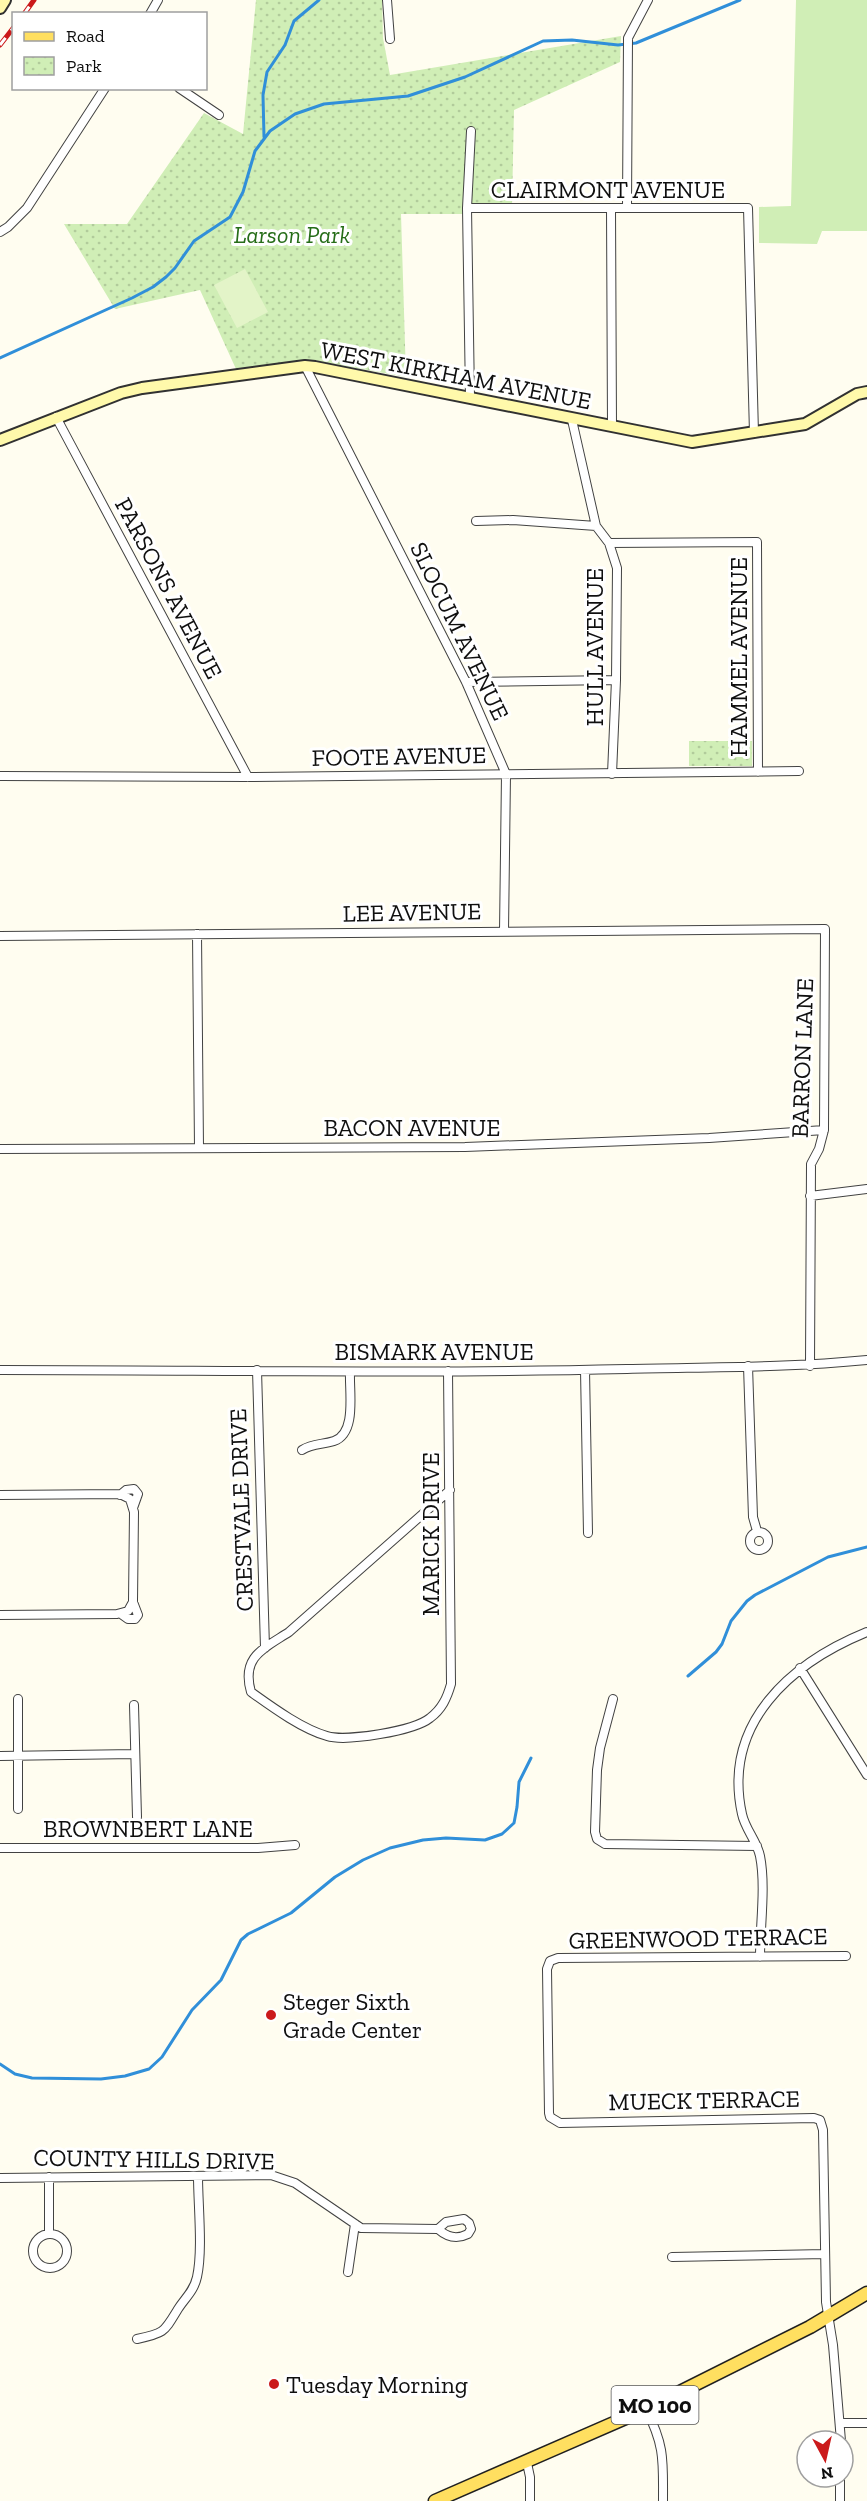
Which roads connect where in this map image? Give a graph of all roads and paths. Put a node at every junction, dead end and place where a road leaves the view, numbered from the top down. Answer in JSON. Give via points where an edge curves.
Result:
{"nodes":[{"id":1,"x":5,"y":0,"type":"edge"},
{"id":2,"x":387,"y":0,"type":"edge"},
{"id":3,"x":648,"y":0,"type":"edge"},
{"id":4,"x":0,"y":8,"type":"edge"},
{"id":5,"x":390,"y":39,"type":"dead end"},
{"id":6,"x":104,"y":90,"type":"edge"},
{"id":7,"x":182,"y":90,"type":"edge"},
{"id":8,"x":219,"y":115,"type":"dead end"},
{"id":9,"x":471,"y":130,"type":"dead end"},
{"id":10,"x":627,"y":207,"type":"junction"},
{"id":11,"x":467,"y":208,"type":"junction"},
{"id":12,"x":610,"y":208,"type":"junction"},
{"id":13,"x":0,"y":232,"type":"edge"},
{"id":14,"x":305,"y":366,"type":"junction"},
{"id":15,"x":867,"y":392,"type":"edge"},
{"id":16,"x":470,"y":397,"type":"junction"},
{"id":17,"x":56,"y":417,"type":"junction"},
{"id":18,"x":572,"y":420,"type":"junction"},
{"id":19,"x":612,"y":426,"type":"junction"},
{"id":20,"x":754,"y":433,"type":"junction"},
{"id":21,"x":0,"y":440,"type":"edge"},
{"id":22,"x":476,"y":521,"type":"dead end"},
{"id":23,"x":596,"y":526,"type":"junction"},
{"id":24,"x":609,"y":543,"type":"junction"},
{"id":25,"x":616,"y":680,"type":"junction"},
{"id":26,"x":466,"y":682,"type":"junction"},
{"id":27,"x":799,"y":771,"type":"dead end"},
{"id":28,"x":758,"y":772,"type":"junction"},
{"id":29,"x":506,"y":774,"type":"junction"},
{"id":30,"x":612,"y":774,"type":"junction"},
{"id":31,"x":0,"y":776,"type":"edge"},
{"id":32,"x":248,"y":777,"type":"junction"},
{"id":33,"x":825,"y":929,"type":"joint"},
{"id":34,"x":504,"y":931,"type":"junction"},
{"id":35,"x":198,"y":934,"type":"junction"},
{"id":36,"x":0,"y":936,"type":"edge"},
{"id":37,"x":824,"y":1130,"type":"junction"},
{"id":38,"x":199,"y":1147,"type":"junction"},
{"id":39,"x":0,"y":1149,"type":"edge"},
{"id":40,"x":867,"y":1189,"type":"edge"},
{"id":41,"x":810,"y":1196,"type":"junction"},
{"id":42,"x":867,"y":1360,"type":"edge"},
{"id":43,"x":748,"y":1366,"type":"junction"},
{"id":44,"x":810,"y":1366,"type":"junction"},
{"id":45,"x":0,"y":1370,"type":"edge"},
{"id":46,"x":257,"y":1370,"type":"junction"},
{"id":47,"x":585,"y":1370,"type":"junction"},
{"id":48,"x":448,"y":1371,"type":"junction"},
{"id":49,"x":350,"y":1372,"type":"junction"},
{"id":50,"x":302,"y":1450,"type":"dead end"},
{"id":51,"x":450,"y":1490,"type":"junction"},
{"id":52,"x":0,"y":1495,"type":"edge"},
{"id":53,"x":120,"y":1495,"type":"junction"},
{"id":54,"x":132,"y":1508,"type":"junction"},
{"id":55,"x":757,"y":1532,"type":"dead end"},
{"id":56,"x":588,"y":1533,"type":"dead end"},
{"id":57,"x":0,"y":1615,"type":"edge"},
{"id":58,"x":867,"y":1632,"type":"edge"},
{"id":59,"x":265,"y":1648,"type":"junction"},
{"id":60,"x":800,"y":1668,"type":"junction"},
{"id":61,"x":18,"y":1699,"type":"dead end"},
{"id":62,"x":612,"y":1699,"type":"dead end"},
{"id":63,"x":134,"y":1705,"type":"dead end"},
{"id":64,"x":135,"y":1754,"type":"junction"},
{"id":65,"x":0,"y":1756,"type":"edge"},
{"id":66,"x":18,"y":1756,"type":"junction"},
{"id":67,"x":867,"y":1775,"type":"edge"},
{"id":68,"x":18,"y":1809,"type":"dead end"},
{"id":69,"x":137,"y":1816,"type":"dead end"},
{"id":70,"x":295,"y":1845,"type":"dead end"},
{"id":71,"x":757,"y":1846,"type":"junction"},
{"id":72,"x":0,"y":1848,"type":"edge"},
{"id":73,"x":846,"y":1956,"type":"dead end"},
{"id":74,"x":760,"y":1957,"type":"junction"},
{"id":75,"x":550,"y":1961,"type":"joint"},
{"id":76,"x":198,"y":2176,"type":"junction"},
{"id":77,"x":49,"y":2177,"type":"junction"},
{"id":78,"x":0,"y":2178,"type":"edge"},
{"id":79,"x":355,"y":2224,"type":"junction"},
{"id":80,"x":438,"y":2229,"type":"dead end"},
{"id":81,"x":49,"y":2234,"type":"junction"},
{"id":82,"x":825,"y":2254,"type":"junction"},
{"id":83,"x":672,"y":2257,"type":"dead end"},
{"id":84,"x":348,"y":2272,"type":"dead end"},
{"id":85,"x":867,"y":2293,"type":"edge"},
{"id":86,"x":829,"y":2317,"type":"junction"},
{"id":87,"x":137,"y":2339,"type":"dead end"},
{"id":88,"x":646,"y":2409,"type":"junction"},
{"id":89,"x":841,"y":2423,"type":"junction"},
{"id":90,"x":867,"y":2423,"type":"edge"},
{"id":91,"x":841,"y":2429,"type":"edge"},
{"id":92,"x":527,"y":2463,"type":"junction"},
{"id":93,"x":435,"y":2501,"type":"edge"},
{"id":94,"x":530,"y":2501,"type":"edge"},
{"id":95,"x":663,"y":2501,"type":"edge"}],
"edges":[{"from":1,"to":4,"type":"street"},
{"from":2,"to":5,"type":"street"},
{"from":3,"to":10,"type":"street","via":[[628,38],[626,50]]},
{"from":6,"to":13,"type":"street","via":[[27,208]]},
{"from":7,"to":8,"type":"street"},
{"from":9,"to":11,"type":"street"},
{"from":10,"to":12,"type":"street","name":"CLAIRMONT AVENUE"},
{"from":10,"to":20,"type":"street","name":"CLAIRMONT AVENUE","via":[[748,208]]},
{"from":11,"to":12,"type":"street","name":"CLAIRMONT AVENUE"},
{"from":11,"to":16,"type":"street"},
{"from":12,"to":19,"type":"street"},
{"from":14,"to":16,"type":"street","name":"WEST KIRKHAM AVENUE"},
{"from":14,"to":17,"type":"street","name":"WEST KIRKHAM AVENUE","via":[[142,388]]},
{"from":14,"to":26,"type":"street","name":"SLOCUM AVENUE"},
{"from":15,"to":20,"type":"street","name":"WEST KIRKHAM AVENUE","via":[[805,424]]},
{"from":16,"to":18,"type":"street","name":"WEST KIRKHAM AVENUE"},
{"from":17,"to":21,"type":"street","name":"WEST KIRKHAM AVENUE"},
{"from":17,"to":32,"type":"street","name":"PARSONS AVENUE"},
{"from":18,"to":19,"type":"street","name":"WEST KIRKHAM AVENUE"},
{"from":18,"to":23,"type":"street","name":"HULL AVENUE"},
{"from":19,"to":20,"type":"street","name":"WEST KIRKHAM AVENUE","via":[[692,442]]},
{"from":22,"to":23,"type":"street"},
{"from":23,"to":24,"type":"street","name":"HULL AVENUE"},
{"from":24,"to":25,"type":"street","name":"HULL AVENUE","via":[[617,568]]},
{"from":24,"to":28,"type":"street","name":"HAMMEL AVENUE","via":[[757,542]]},
{"from":25,"to":26,"type":"street"},
{"from":25,"to":30,"type":"street","name":"HULL AVENUE"},
{"from":26,"to":29,"type":"street","name":"SLOCUM AVENUE"},
{"from":27,"to":28,"type":"street","name":"FOOTE AVENUE"},
{"from":28,"to":30,"type":"street","name":"FOOTE AVENUE"},
{"from":29,"to":30,"type":"street","name":"FOOTE AVENUE"},
{"from":29,"to":32,"type":"street","name":"FOOTE AVENUE"},
{"from":29,"to":34,"type":"street","name":"SLOCUM AVENUE"},
{"from":31,"to":32,"type":"street","name":"FOOTE AVENUE"},
{"from":33,"to":34,"type":"street","name":"LEE AVENUE"},
{"from":33,"to":37,"type":"street","name":"BARRON LANE"},
{"from":34,"to":35,"type":"street","name":"LEE AVENUE"},
{"from":35,"to":36,"type":"street","name":"LEE AVENUE"},
{"from":35,"to":38,"type":"street"},
{"from":37,"to":38,"type":"street","name":"BACON AVENUE","via":[[465,1147]]},
{"from":37,"to":41,"type":"street","name":"BARRON LANE","via":[[811,1164]]},
{"from":38,"to":39,"type":"street","name":"BACON AVENUE"},
{"from":40,"to":41,"type":"street"},
{"from":41,"to":44,"type":"street","name":"BARRON LANE"},
{"from":42,"to":44,"type":"street","name":"BISMARK AVENUE"},
{"from":43,"to":44,"type":"street","name":"BISMARK AVENUE"},
{"from":43,"to":47,"type":"street","name":"BISMARK AVENUE"},
{"from":43,"to":55,"type":"street","via":[[753,1517]]},
{"from":45,"to":46,"type":"street","name":"BISMARK AVENUE"},
{"from":46,"to":49,"type":"street","name":"BISMARK AVENUE"},
{"from":46,"to":59,"type":"street","name":"CRESTVALE DRIVE"},
{"from":47,"to":48,"type":"street","name":"BISMARK AVENUE"},
{"from":47,"to":56,"type":"street"},
{"from":48,"to":49,"type":"street","name":"BISMARK AVENUE"},
{"from":48,"to":51,"type":"street","name":"MARICK DRIVE"},
{"from":49,"to":50,"type":"street","via":[[349,1425],[343,1436]]},
{"from":51,"to":59,"type":"street","via":[[289,1632]]},
{"from":51,"to":59,"type":"street","name":"MARICK DRIVE","via":[[451,1684],[440,1710],[428,1721],[347,1739],[327,1737],[251,1692],[246,1675]]},
{"from":52,"to":53,"type":"street"},
{"from":53,"to":54,"type":"street","via":[[130,1499]]},
{"from":53,"to":54,"type":"street","via":[[134,1489],[138,1494]]},
{"from":54,"to":57,"type":"street","via":[[133,1602],[124,1612]]},
{"from":58,"to":60,"type":"street"},
{"from":60,"to":67,"type":"street"},
{"from":60,"to":71,"type":"street","via":[[775,1690],[747,1737],[741,1764],[742,1815]]},
{"from":61,"to":66,"type":"street"},
{"from":62,"to":71,"type":"street","via":[[597,1770],[597,1839],[605,1845]]},
{"from":63,"to":64,"type":"street"},
{"from":64,"to":66,"type":"street"},
{"from":64,"to":69,"type":"street"},
{"from":65,"to":66,"type":"street"},
{"from":66,"to":68,"type":"street"},
{"from":70,"to":72,"type":"street","name":"BROWNBERT LANE"},
{"from":71,"to":74,"type":"street","via":[[761,1866]]},
{"from":73,"to":74,"type":"street","name":"GREENWOOD TERRACE"},
{"from":74,"to":75,"type":"street","name":"GREENWOOD TERRACE"},
{"from":75,"to":82,"type":"street","name":"MUECK TERRACE","via":[[550,2117],[560,2123],[820,2120]]},
{"from":76,"to":77,"type":"street","name":"COUNTY HILLS DRIVE"},
{"from":76,"to":79,"type":"street","name":"COUNTY HILLS DRIVE","via":[[271,2175],[295,2183]]},
{"from":76,"to":87,"type":"street","via":[[197,2278],[168,2327],[156,2335]]},
{"from":77,"to":78,"type":"street","name":"COUNTY HILLS DRIVE"},
{"from":77,"to":81,"type":"street"},
{"from":79,"to":80,"type":"street","name":"COUNTY HILLS DRIVE","via":[[361,2228]]},
{"from":79,"to":84,"type":"street"},
{"from":81,"to":81,"type":"street","via":[[37,2240],[33,2252],[39,2264],[52,2267],[64,2261],[67,2249],[61,2237]]},
{"from":82,"to":83,"type":"street"},
{"from":82,"to":86,"type":"street","name":"MUECK TERRACE"},
{"from":85,"to":86,"type":"main road","number":"MO 100"},
{"from":86,"to":88,"type":"main road","number":"MO 100"},
{"from":86,"to":89,"type":"street","name":"MUECK TERRACE"},
{"from":88,"to":92,"type":"main road","number":"MO 100"},
{"from":88,"to":95,"type":"street","via":[[663,2451]]},
{"from":89,"to":90,"type":"street"},
{"from":89,"to":91,"type":"street","name":"MUECK TERRACE"},
{"from":92,"to":93,"type":"main road","number":"MO 100"},
{"from":92,"to":94,"type":"street"}]}
